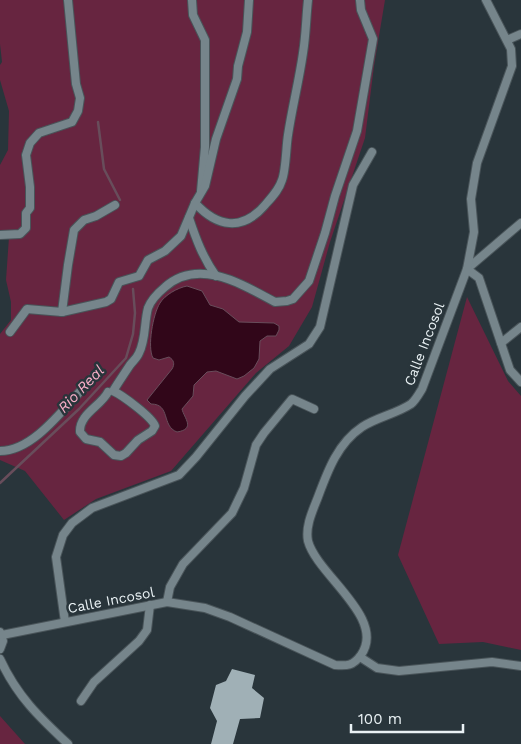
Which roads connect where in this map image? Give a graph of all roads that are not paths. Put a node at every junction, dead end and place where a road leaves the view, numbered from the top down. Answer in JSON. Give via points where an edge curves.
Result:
{"nodes":[{"id":1,"x":68,"y":0,"type":"edge"},
{"id":2,"x":192,"y":0,"type":"edge"},
{"id":3,"x":249,"y":0,"type":"edge"},
{"id":4,"x":308,"y":0,"type":"edge"},
{"id":5,"x":360,"y":0,"type":"edge"},
{"id":6,"x":486,"y":0,"type":"edge"},
{"id":7,"x":521,"y":34,"type":"edge"},
{"id":8,"x":507,"y":40,"type":"junction"},
{"id":9,"x":372,"y":152,"type":"dead end"},
{"id":10,"x":201,"y":193,"type":"junction"},
{"id":11,"x":195,"y":203,"type":"junction"},
{"id":12,"x":115,"y":205,"type":"dead end"},
{"id":13,"x":190,"y":218,"type":"junction"},
{"id":14,"x":521,"y":223,"type":"edge"},
{"id":15,"x":0,"y":235,"type":"edge"},
{"id":16,"x":467,"y":269,"type":"junction"},
{"id":17,"x":216,"y":276,"type":"junction"},
{"id":18,"x":62,"y":312,"type":"junction"},
{"id":19,"x":521,"y":327,"type":"edge"},
{"id":20,"x":10,"y":332,"type":"dead end"},
{"id":21,"x":501,"y":342,"type":"junction"},
{"id":22,"x":94,"y":377,"type":"dead end"},
{"id":23,"x":521,"y":382,"type":"edge"},
{"id":24,"x":108,"y":392,"type":"dead end"},
{"id":25,"x":314,"y":409,"type":"dead end"},
{"id":26,"x":0,"y":451,"type":"edge"},
{"id":27,"x":167,"y":602,"type":"junction"},
{"id":28,"x":150,"y":605,"type":"junction"},
{"id":29,"x":65,"y":622,"type":"junction"},
{"id":30,"x":1,"y":634,"type":"edge"},
{"id":31,"x":0,"y":649,"type":"edge"},
{"id":32,"x":360,"y":657,"type":"junction"},
{"id":33,"x":0,"y":659,"type":"edge"},
{"id":34,"x":521,"y":666,"type":"edge"},
{"id":35,"x":81,"y":700,"type":"dead end"},
{"id":36,"x":68,"y":744,"type":"edge"}],
"edges":[{"from":1,"to":15,"type":"street","via":[[80,98],[78,111],[72,122],[39,133],[30,143],[26,155],[30,185],[26,228],[20,234]]},
{"from":2,"to":10,"type":"street","via":[[193,15],[205,40],[205,147]]},
{"from":3,"to":10,"type":"street","via":[[247,32],[237,79]]},
{"from":4,"to":11,"type":"street","via":[[284,178],[277,192],[257,214],[238,223],[223,223],[210,217]]},
{"from":5,"to":17,"type":"street","via":[[373,39],[357,131],[309,281],[293,299],[275,302]]},
{"from":6,"to":8,"type":"street","name":"Calle Incosol"},
{"from":7,"to":8,"type":"street"},
{"from":8,"to":16,"type":"street","name":"Calle Incosol","via":[[512,66],[477,163],[471,199],[474,232]]},
{"from":9,"to":29,"type":"street","via":[[353,185],[320,327],[309,344],[270,369],[179,475],[92,508],[72,523],[63,535],[56,557]]},
{"from":10,"to":11,"type":"street"},
{"from":11,"to":13,"type":"street"},
{"from":12,"to":18,"type":"street","via":[[84,220],[74,230]]},
{"from":13,"to":17,"type":"street","via":[[204,258]]},
{"from":13,"to":18,"type":"street","via":[[171,246],[148,260],[139,276],[119,282],[111,299]]},
{"from":14,"to":16,"type":"street"},
{"from":16,"to":21,"type":"street","via":[[479,278]]},
{"from":16,"to":32,"type":"street","name":"Calle Incosol","via":[[422,389],[412,404],[362,427],[343,444],[328,468],[308,521],[308,540],[316,557],[361,617],[367,634],[366,646]]},
{"from":17,"to":24,"type":"street","via":[[199,273],[180,277],[161,290],[148,307],[139,355],[113,391],[153,420],[155,426],[126,453],[117,457],[100,442],[86,439],[80,432],[85,417]]},
{"from":18,"to":20,"type":"street","via":[[27,309]]},
{"from":19,"to":21,"type":"street"},
{"from":21,"to":23,"type":"street","via":[[510,370]]},
{"from":22,"to":26,"type":"street","via":[[35,437],[16,449]]},
{"from":25,"to":27,"type":"street","via":[[292,399],[264,432],[256,445],[244,488],[232,514],[183,564],[170,587]]},
{"from":27,"to":28,"type":"street","name":"Calle Incosol"},
{"from":27,"to":32,"type":"street","name":"Calle Incosol","via":[[205,608],[230,617],[335,665],[348,666]]},
{"from":28,"to":29,"type":"street","name":"Calle Incosol"},
{"from":28,"to":35,"type":"street","via":[[147,630],[94,682]]},
{"from":29,"to":30,"type":"street","name":"Calle Incosol"},
{"from":30,"to":31,"type":"street","via":[[3,642]]},
{"from":32,"to":34,"type":"street","via":[[377,668],[399,670],[492,662]]},
{"from":33,"to":36,"type":"street","via":[[18,692]]}]}
